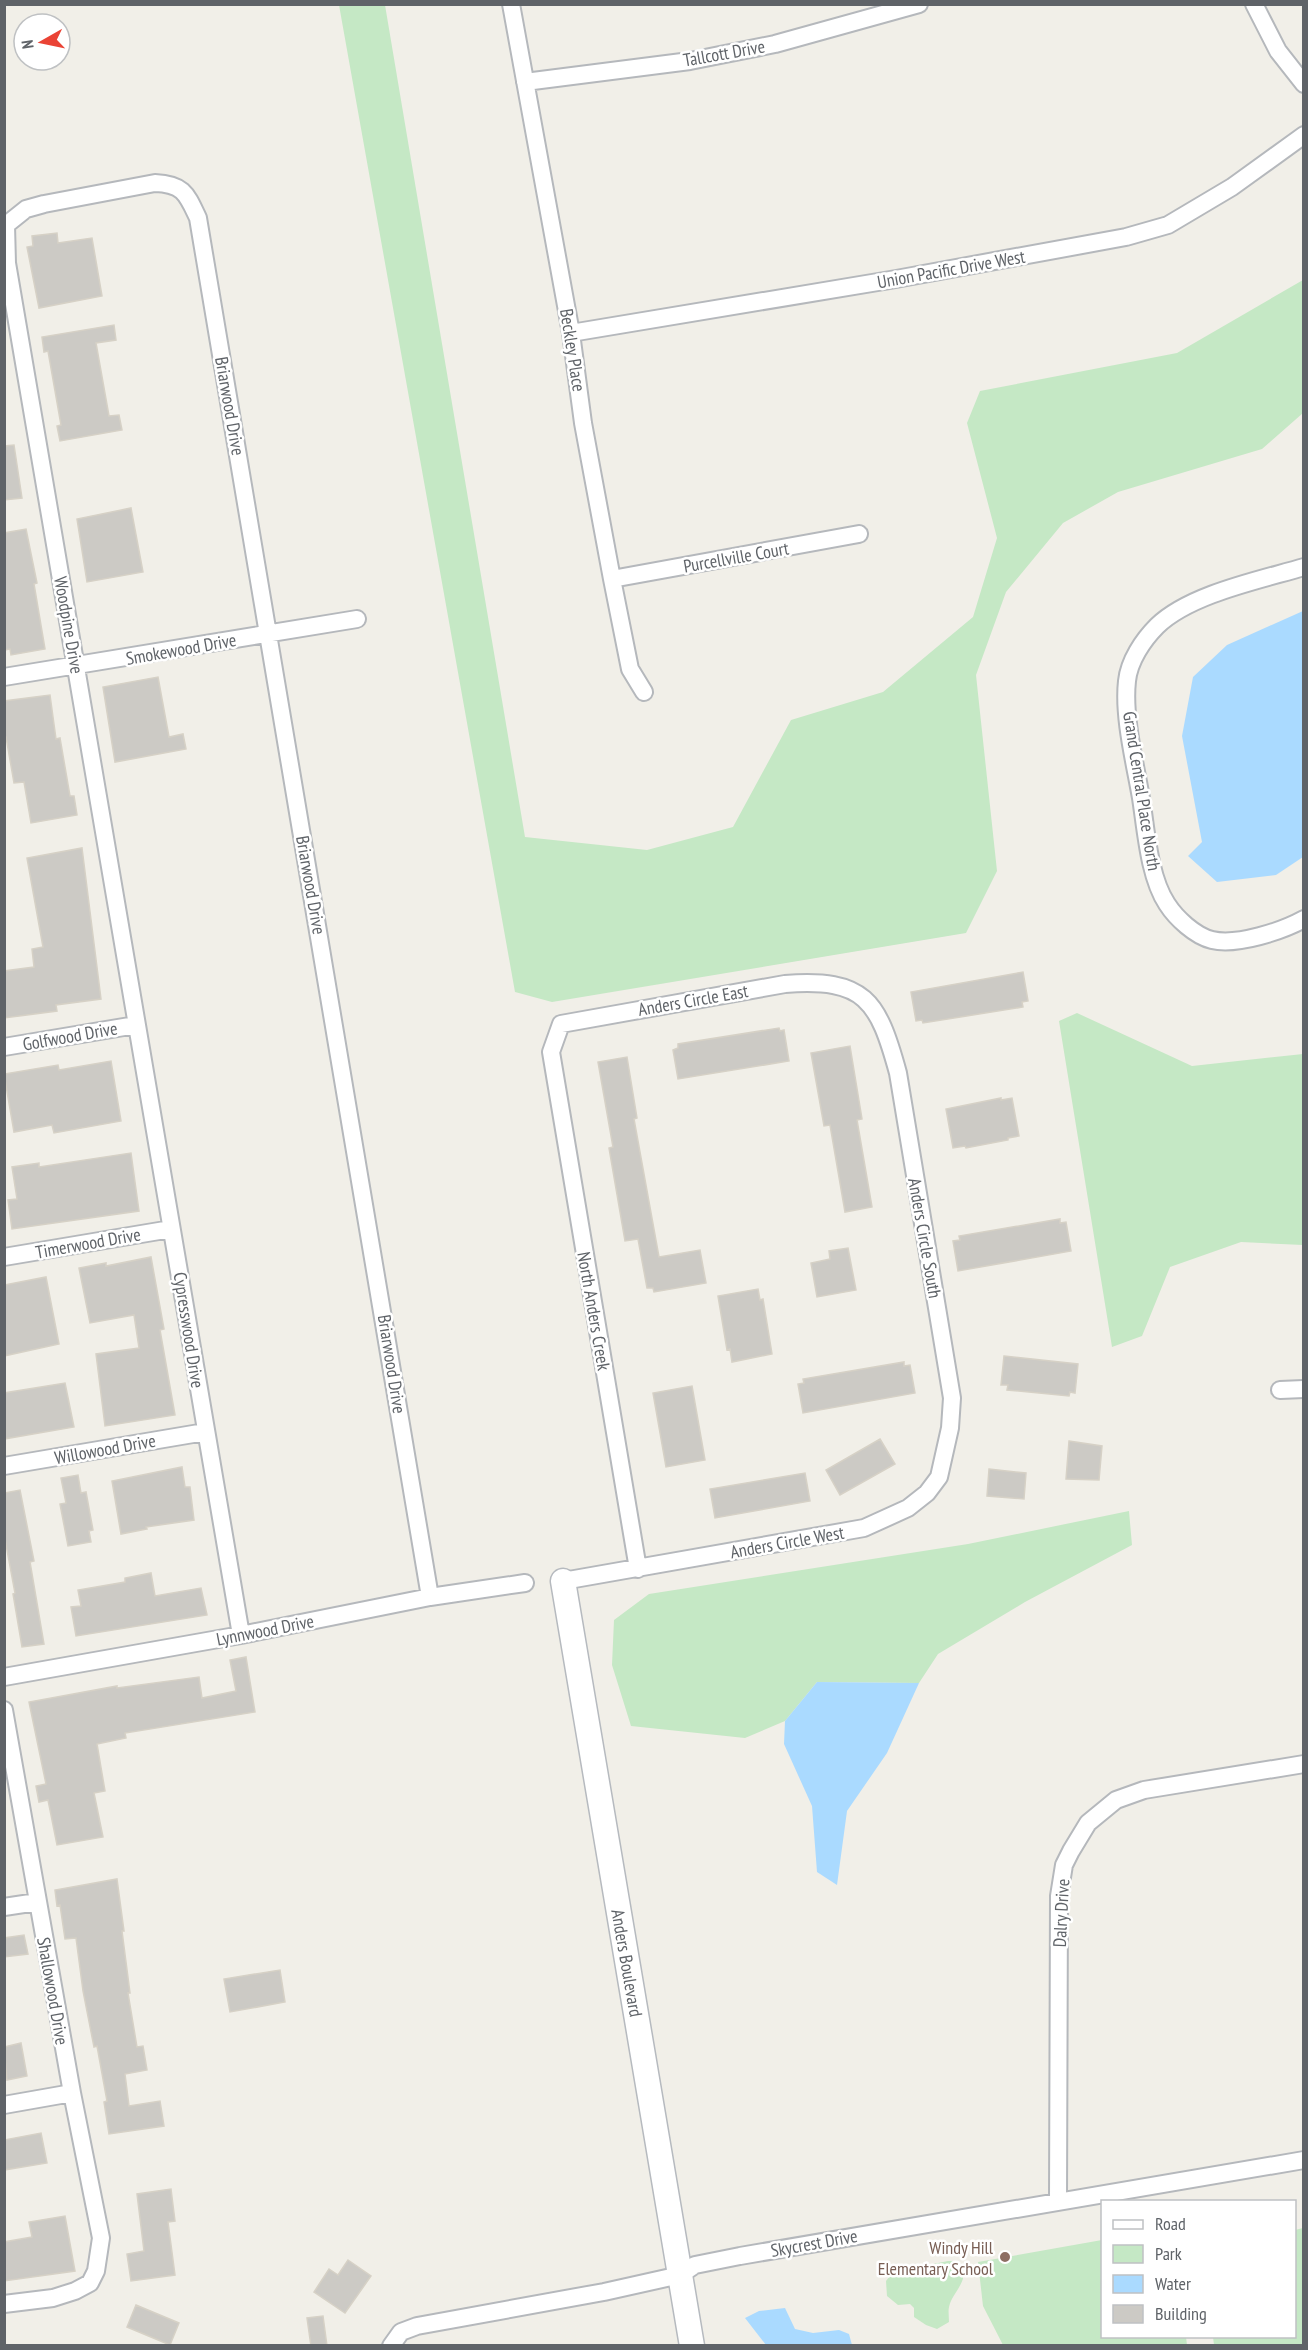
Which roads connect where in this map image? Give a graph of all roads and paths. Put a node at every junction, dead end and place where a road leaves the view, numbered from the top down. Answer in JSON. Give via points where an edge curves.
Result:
{"nodes":[{"id":1,"x":511,"y":4,"type":"edge"},
{"id":2,"x":919,"y":4,"type":"edge"},
{"id":3,"x":1254,"y":4,"type":"edge"},
{"id":4,"x":525,"y":82,"type":"junction"},
{"id":5,"x":1304,"y":84,"type":"edge"},
{"id":6,"x":1304,"y":135,"type":"edge"},
{"id":7,"x":6,"y":225,"type":"joint"},
{"id":8,"x":571,"y":333,"type":"junction"},
{"id":9,"x":859,"y":534,"type":"dead end"},
{"id":10,"x":1304,"y":567,"type":"edge"},
{"id":11,"x":612,"y":579,"type":"junction"},
{"id":12,"x":357,"y":619,"type":"dead end"},
{"id":13,"x":269,"y":635,"type":"junction"},
{"id":14,"x":76,"y":667,"type":"junction"},
{"id":15,"x":4,"y":677,"type":"edge"},
{"id":16,"x":645,"y":692,"type":"dead end"},
{"id":17,"x":1304,"y":919,"type":"edge"},
{"id":18,"x":854,"y":992,"type":"joint"},
{"id":19,"x":136,"y":1025,"type":"junction"},
{"id":20,"x":4,"y":1047,"type":"edge"},
{"id":21,"x":551,"y":1052,"type":"joint"},
{"id":22,"x":171,"y":1229,"type":"junction"},
{"id":23,"x":4,"y":1257,"type":"edge"},
{"id":24,"x":1304,"y":1389,"type":"edge"},
{"id":25,"x":1280,"y":1390,"type":"dead end"},
{"id":26,"x":205,"y":1432,"type":"junction"},
{"id":27,"x":4,"y":1466,"type":"edge"},
{"id":28,"x":927,"y":1493,"type":"joint"},
{"id":29,"x":638,"y":1569,"type":"junction"},
{"id":30,"x":563,"y":1581,"type":"joint"},
{"id":31,"x":525,"y":1583,"type":"dead end"},
{"id":32,"x":430,"y":1598,"type":"junction"},
{"id":33,"x":241,"y":1635,"type":"junction"},
{"id":34,"x":4,"y":1677,"type":"edge"},
{"id":35,"x":4,"y":1710,"type":"edge"},
{"id":36,"x":1304,"y":1764,"type":"edge"},
{"id":37,"x":37,"y":1902,"type":"junction"},
{"id":38,"x":4,"y":1907,"type":"edge"},
{"id":39,"x":72,"y":2093,"type":"junction"},
{"id":40,"x":4,"y":2105,"type":"edge"},
{"id":41,"x":1304,"y":2160,"type":"edge"},
{"id":42,"x":1058,"y":2202,"type":"junction"},
{"id":43,"x":680,"y":2275,"type":"junction"},
{"id":44,"x":4,"y":2304,"type":"edge"},
{"id":45,"x":396,"y":2339,"type":"edge"},
{"id":46,"x":692,"y":2346,"type":"edge"}],
"edges":[{"from":1,"to":4,"type":"street","name":"Beckley Place"},
{"from":2,"to":4,"type":"street","name":"Tallcott Drive","via":[[764,46],[690,61]]},
{"from":3,"to":5,"type":"street","via":[[1278,51]]},
{"from":4,"to":8,"type":"street","name":"Beckley Place"},
{"from":6,"to":8,"type":"street","name":"Union Pacific Drive West","via":[[1232,186],[1167,225],[1126,237]]},
{"from":7,"to":13,"type":"street","name":"Briarwood Drive","via":[[35,206],[155,183],[170,183],[186,193],[198,218]]},
{"from":7,"to":14,"type":"street","name":"Woodpine Drive","via":[[7,263]]},
{"from":8,"to":11,"type":"street","name":"Beckley Place"},
{"from":9,"to":11,"type":"street","name":"Purcellville Court"},
{"from":10,"to":17,"type":"street","name":"Grand Central Place North","via":[[1225,590],[1178,611],[1157,626],[1139,648],[1127,681],[1129,720],[1149,844],[1156,880],[1166,903],[1186,927],[1211,940],[1234,941],[1261,935]]},
{"from":11,"to":16,"type":"street","name":"Beckley Place","via":[[630,669]]},
{"from":12,"to":13,"type":"street","name":"Smokewood Drive"},
{"from":13,"to":14,"type":"street","name":"Smokewood Drive"},
{"from":13,"to":32,"type":"street","name":"Briarwood Drive"},
{"from":14,"to":15,"type":"street","name":"Smokewood Drive"},
{"from":14,"to":19,"type":"street","name":"Woodpine Drive"},
{"from":18,"to":21,"type":"street","name":"Anders Circle East","via":[[836,984],[785,984],[561,1024]]},
{"from":18,"to":28,"type":"street","name":"Anders Circle South","via":[[879,1015],[898,1073],[952,1398],[951,1428],[939,1477]]},
{"from":19,"to":20,"type":"street","name":"Golfwood Drive"},
{"from":19,"to":22,"type":"street","name":"Cypresswood Drive"},
{"from":21,"to":29,"type":"street","name":"North Anders Creek"},
{"from":22,"to":23,"type":"street","name":"Timerwood Drive"},
{"from":22,"to":26,"type":"street","name":"Cypresswood Drive"},
{"from":24,"to":25,"type":"street"},
{"from":26,"to":27,"type":"street","name":"Willowood Drive"},
{"from":26,"to":33,"type":"street","name":"Cypresswood Drive"},
{"from":28,"to":29,"type":"street","name":"Anders Circle West","via":[[908,1508],[864,1528]]},
{"from":29,"to":30,"type":"street","name":"Anders Circle West"},
{"from":30,"to":43,"type":"street","name":"Anders Boulevard"},
{"from":31,"to":32,"type":"street","name":"Lynnwood Drive"},
{"from":32,"to":33,"type":"street","name":"Lynnwood Drive"},
{"from":33,"to":34,"type":"street","name":"Lynnwood Drive"},
{"from":35,"to":37,"type":"street","name":"Shallowood Drive"},
{"from":36,"to":42,"type":"street","name":"Dalry Drive","via":[[1144,1790],[1116,1800],[1088,1823],[1071,1851],[1064,1865],[1059,1896]]},
{"from":37,"to":38,"type":"street"},
{"from":37,"to":39,"type":"street","name":"Shallowood Drive"},
{"from":39,"to":40,"type":"street"},
{"from":39,"to":44,"type":"street","name":"Shallowood Drive","via":[[101,2238],[96,2271],[90,2283],[75,2291]]},
{"from":41,"to":42,"type":"street","name":"Skycrest Drive"},
{"from":42,"to":43,"type":"street","name":"Skycrest Drive","via":[[740,2256],[695,2265]]},
{"from":43,"to":45,"type":"street","name":"Skycrest Drive","via":[[450,2319]]},
{"from":43,"to":46,"type":"street","name":"Anders Boulevard"}]}
